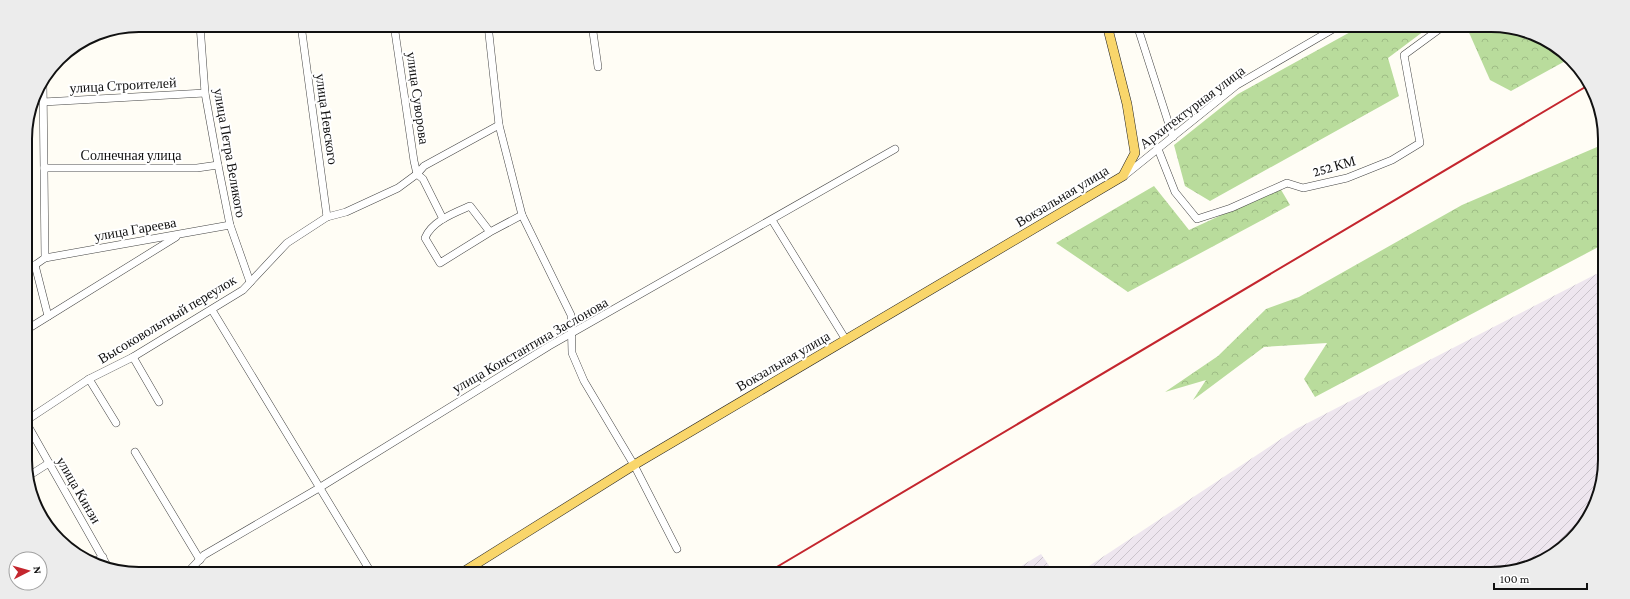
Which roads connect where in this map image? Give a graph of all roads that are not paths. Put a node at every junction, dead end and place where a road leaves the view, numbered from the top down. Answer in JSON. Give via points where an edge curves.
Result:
{"nodes":[{"id":1,"x":201,"y":32,"type":"edge"},
{"id":2,"x":302,"y":32,"type":"edge"},
{"id":3,"x":395,"y":32,"type":"edge"},
{"id":4,"x":489,"y":32,"type":"edge"},
{"id":5,"x":593,"y":32,"type":"edge"},
{"id":6,"x":1109,"y":32,"type":"edge"},
{"id":7,"x":1139,"y":32,"type":"edge"},
{"id":8,"x":1328,"y":32,"type":"edge"},
{"id":9,"x":1436,"y":32,"type":"edge"},
{"id":10,"x":598,"y":67,"type":"dead end"},
{"id":11,"x":43,"y":92,"type":"edge"},
{"id":12,"x":205,"y":93,"type":"junction"},
{"id":13,"x":43,"y":102,"type":"junction"},
{"id":14,"x":499,"y":125,"type":"junction"},
{"id":15,"x":1173,"y":138,"type":"junction"},
{"id":16,"x":895,"y":149,"type":"dead end"},
{"id":17,"x":1158,"y":149,"type":"junction"},
{"id":18,"x":218,"y":165,"type":"junction"},
{"id":19,"x":44,"y":168,"type":"junction"},
{"id":20,"x":417,"y":174,"type":"junction"},
{"id":21,"x":1123,"y":176,"type":"junction"},
{"id":22,"x":522,"y":215,"type":"junction"},
{"id":23,"x":327,"y":217,"type":"junction"},
{"id":24,"x":443,"y":219,"type":"junction"},
{"id":25,"x":772,"y":220,"type":"junction"},
{"id":26,"x":230,"y":225,"type":"junction"},
{"id":27,"x":490,"y":232,"type":"junction"},
{"id":28,"x":178,"y":235,"type":"junction"},
{"id":29,"x":45,"y":258,"type":"junction"},
{"id":30,"x":32,"y":264,"type":"edge"},
{"id":31,"x":35,"y":264,"type":"junction"},
{"id":32,"x":250,"y":282,"type":"junction"},
{"id":33,"x":212,"y":310,"type":"junction"},
{"id":34,"x":48,"y":316,"type":"junction"},
{"id":35,"x":32,"y":326,"type":"edge"},
{"id":36,"x":571,"y":335,"type":"junction"},
{"id":37,"x":846,"y":340,"type":"junction"},
{"id":38,"x":133,"y":357,"type":"junction"},
{"id":39,"x":89,"y":379,"type":"junction"},
{"id":40,"x":160,"y":402,"type":"dead end"},
{"id":41,"x":32,"y":417,"type":"edge"},
{"id":42,"x":116,"y":423,"type":"dead end"},
{"id":43,"x":32,"y":433,"type":"edge"},
{"id":44,"x":135,"y":452,"type":"dead end"},
{"id":45,"x":49,"y":463,"type":"junction"},
{"id":46,"x":634,"y":465,"type":"junction"},
{"id":47,"x":33,"y":473,"type":"edge"},
{"id":48,"x":319,"y":488,"type":"junction"},
{"id":49,"x":677,"y":549,"type":"dead end"},
{"id":50,"x":103,"y":557,"type":"junction"},
{"id":51,"x":100,"y":559,"type":"edge"},
{"id":52,"x":200,"y":560,"type":"junction"},
{"id":53,"x":105,"y":561,"type":"edge"},
{"id":54,"x":193,"y":567,"type":"edge"},
{"id":55,"x":368,"y":567,"type":"edge"},
{"id":56,"x":471,"y":567,"type":"edge"}],
"edges":[{"from":1,"to":12,"type":"street","name":"улица Петра Великого"},
{"from":2,"to":23,"type":"street","name":"улица Невского"},
{"from":3,"to":20,"type":"street","name":"улица Суворова"},
{"from":4,"to":14,"type":"street"},
{"from":5,"to":10,"type":"street"},
{"from":6,"to":21,"type":"main road","via":[[1127,104],[1135,153]]},
{"from":7,"to":15,"type":"street"},
{"from":8,"to":15,"type":"street","name":"Архитектурная улица","via":[[1237,85]]},
{"from":9,"to":17,"type":"street","name":"252 КМ","via":[[1404,55],[1420,143],[1392,160],[1347,178],[1303,188],[1287,183],[1231,208],[1197,219],[1175,192]]},
{"from":11,"to":13,"type":"street"},
{"from":12,"to":13,"type":"street","name":"улица Строителей"},
{"from":12,"to":18,"type":"street","name":"улица Петра Великого"},
{"from":13,"to":19,"type":"street"},
{"from":14,"to":20,"type":"street","name":"Высоковольтный переулок","via":[[424,166]]},
{"from":14,"to":22,"type":"street"},
{"from":15,"to":17,"type":"street","name":"Архитектурная улица"},
{"from":16,"to":25,"type":"street","name":"улица Константина Заслонова"},
{"from":17,"to":21,"type":"street","name":"Архитектурная улица"},
{"from":18,"to":19,"type":"street","name":"Солнечная улица","via":[[196,168]]},
{"from":18,"to":26,"type":"street","name":"улица Петра Великого"},
{"from":19,"to":29,"type":"street"},
{"from":20,"to":23,"type":"street","name":"Высоковольтный переулок","via":[[398,188],[371,202]]},
{"from":20,"to":24,"type":"street","via":[[423,179]]},
{"from":21,"to":37,"type":"main road","name":"Вокзальная улица"},
{"from":22,"to":27,"type":"street"},
{"from":22,"to":36,"type":"street","via":[[571,316]]},
{"from":23,"to":32,"type":"street","name":"Высоковольтный переулок","via":[[287,243]]},
{"from":24,"to":27,"type":"street","via":[[470,206]]},
{"from":24,"to":27,"type":"street","via":[[428,231],[425,238],[440,263]]},
{"from":25,"to":36,"type":"street","name":"улица Константина Заслонова"},
{"from":25,"to":37,"type":"street"},
{"from":26,"to":28,"type":"street","name":"улица Гареева"},
{"from":26,"to":32,"type":"street","name":"улица Петра Великого"},
{"from":28,"to":29,"type":"street","name":"улица Гареева"},
{"from":28,"to":34,"type":"street"},
{"from":29,"to":31,"type":"street"},
{"from":30,"to":31,"type":"street"},
{"from":31,"to":34,"type":"street"},
{"from":32,"to":33,"type":"street","name":"Высоковольтный переулок","via":[[243,290]]},
{"from":33,"to":38,"type":"street","name":"Высоковольтный переулок"},
{"from":33,"to":48,"type":"street"},
{"from":34,"to":35,"type":"street"},
{"from":36,"to":46,"type":"street","via":[[572,353],[584,381]]},
{"from":36,"to":48,"type":"street","name":"улица Константина Заслонова"},
{"from":37,"to":46,"type":"main road","name":"Вокзальная улица"},
{"from":38,"to":39,"type":"street","name":"Высоковольтный переулок"},
{"from":38,"to":40,"type":"street"},
{"from":39,"to":41,"type":"street","name":"Высоковольтный переулок"},
{"from":39,"to":42,"type":"street"},
{"from":43,"to":45,"type":"street","name":"улица Кинзи"},
{"from":44,"to":52,"type":"street"},
{"from":45,"to":47,"type":"street"},
{"from":45,"to":50,"type":"street","name":"улица Кинзи"},
{"from":46,"to":49,"type":"street"},
{"from":46,"to":56,"type":"main road","name":"Вокзальная улица"},
{"from":48,"to":52,"type":"street","name":"улица Константина Заслонова","via":[[204,555]]},
{"from":48,"to":55,"type":"street"},
{"from":50,"to":51,"type":"street"},
{"from":50,"to":53,"type":"street","name":"улица Кинзи"},
{"from":52,"to":54,"type":"street","name":"улица Константина Заслонова"}]}
